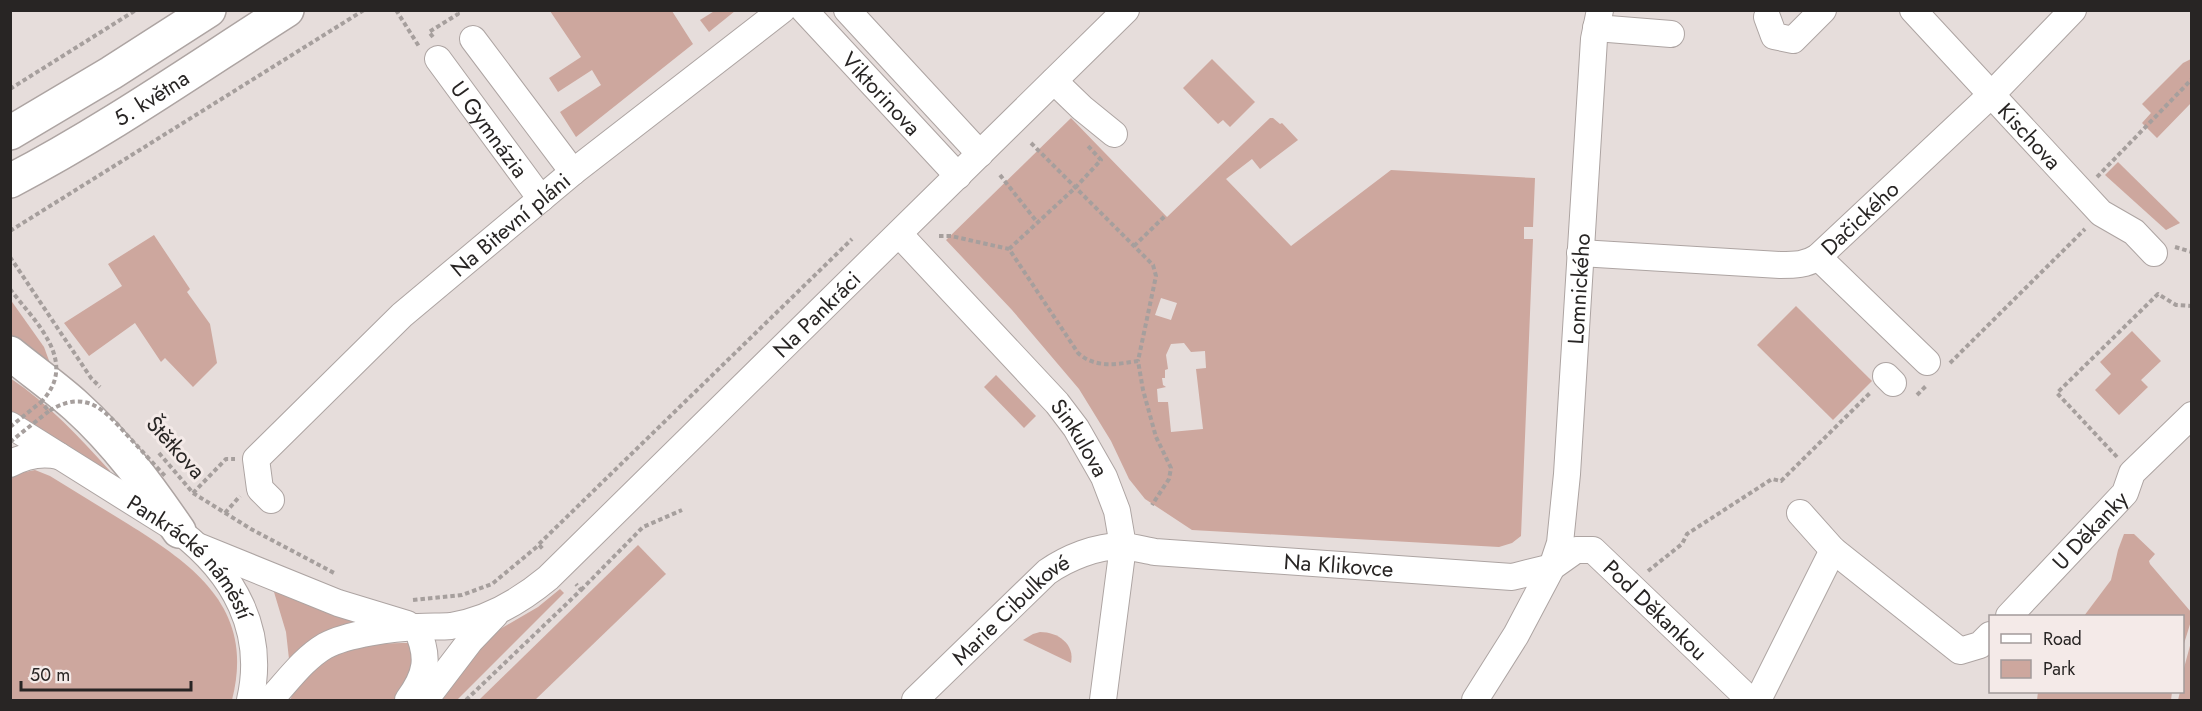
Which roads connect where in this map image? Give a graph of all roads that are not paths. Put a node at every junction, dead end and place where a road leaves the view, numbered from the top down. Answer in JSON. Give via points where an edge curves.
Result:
{"nodes":[{"id":1,"x":209,"y":10,"type":"edge"},
{"id":2,"x":287,"y":10,"type":"edge"},
{"id":3,"x":782,"y":10,"type":"edge"},
{"id":4,"x":804,"y":10,"type":"edge"},
{"id":5,"x":847,"y":10,"type":"edge"},
{"id":6,"x":1126,"y":10,"type":"edge"},
{"id":7,"x":1823,"y":10,"type":"edge"},
{"id":8,"x":1913,"y":10,"type":"edge"},
{"id":9,"x":2073,"y":10,"type":"edge"},
{"id":10,"x":1767,"y":17,"type":"dead end"},
{"id":11,"x":1598,"y":19,"type":"edge"},
{"id":12,"x":1671,"y":34,"type":"dead end"},
{"id":13,"x":473,"y":39,"type":"dead end"},
{"id":14,"x":438,"y":59,"type":"dead end"},
{"id":15,"x":1054,"y":81,"type":"junction"},
{"id":16,"x":1992,"y":94,"type":"junction"},
{"id":17,"x":10,"y":133,"type":"edge"},
{"id":18,"x":1114,"y":134,"type":"dead end"},
{"id":19,"x":980,"y":154,"type":"junction"},
{"id":20,"x":573,"y":172,"type":"junction"},
{"id":21,"x":24,"y":174,"type":"edge"},
{"id":22,"x":958,"y":176,"type":"junction"},
{"id":23,"x":10,"y":189,"type":"edge"},
{"id":24,"x":541,"y":199,"type":"junction"},
{"id":25,"x":899,"y":234,"type":"junction"},
{"id":26,"x":1580,"y":253,"type":"junction"},
{"id":27,"x":2154,"y":253,"type":"dead end"},
{"id":28,"x":1818,"y":257,"type":"junction"},
{"id":29,"x":10,"y":353,"type":"edge"},
{"id":30,"x":1935,"y":369,"type":"road end"},
{"id":31,"x":2192,"y":415,"type":"edge"},
{"id":32,"x":10,"y":426,"type":"edge"},
{"id":33,"x":59,"y":456,"type":"junction"},
{"id":34,"x":10,"y":464,"type":"edge"},
{"id":35,"x":271,"y":500,"type":"dead end"},
{"id":36,"x":1800,"y":513,"type":"dead end"},
{"id":37,"x":188,"y":538,"type":"junction"},
{"id":38,"x":1123,"y":546,"type":"junction"},
{"id":39,"x":1833,"y":550,"type":"junction"},
{"id":40,"x":1552,"y":567,"type":"junction"},
{"id":41,"x":499,"y":611,"type":"junction"},
{"id":42,"x":2014,"y":611,"type":"edge"},
{"id":43,"x":416,"y":627,"type":"junction"},
{"id":44,"x":1989,"y":636,"type":"edge"},
{"id":45,"x":250,"y":700,"type":"edge"},
{"id":46,"x":270,"y":700,"type":"edge"},
{"id":47,"x":408,"y":700,"type":"edge"},
{"id":48,"x":425,"y":700,"type":"edge"},
{"id":49,"x":915,"y":700,"type":"edge"},
{"id":50,"x":1103,"y":700,"type":"edge"},
{"id":51,"x":1475,"y":700,"type":"edge"},
{"id":52,"x":1750,"y":700,"type":"edge"},
{"id":53,"x":1758,"y":700,"type":"edge"}],
"edges":[{"from":1,"to":17,"type":"main road","name":"5. května"},
{"from":2,"to":21,"type":"main road","name":"5. května"},
{"from":3,"to":20,"type":"street","name":"Na Bitevní pláni"},
{"from":4,"to":22,"type":"street","name":"Viktorinova"},
{"from":5,"to":19,"type":"street","name":"Viktorinova"},
{"from":6,"to":15,"type":"street","name":"Na Pankráci"},
{"from":7,"to":10,"type":"street","via":[[1793,40],[1774,36]]},
{"from":8,"to":16,"type":"street","name":"Kischova"},
{"from":9,"to":16,"type":"street","name":"Dačického"},
{"from":11,"to":12,"type":"street"},
{"from":11,"to":26,"type":"street","name":"Lomnického"},
{"from":13,"to":20,"type":"street","name":"U Gymnázia"},
{"from":14,"to":24,"type":"street","name":"U Gymnázia"},
{"from":15,"to":18,"type":"street"},
{"from":15,"to":19,"type":"street","name":"Na Pankráci"},
{"from":16,"to":27,"type":"street","name":"Kischova","via":[[2101,213],[2134,232]]},
{"from":16,"to":28,"type":"street","name":"Dačického"},
{"from":19,"to":22,"type":"street","name":"Na Pankráci"},
{"from":20,"to":24,"type":"street","name":"Na Bitevní pláni"},
{"from":21,"to":23,"type":"main road","name":"5. května"},
{"from":22,"to":25,"type":"street","name":"Na Pankráci"},
{"from":24,"to":35,"type":"street","name":"Na Bitevní pláni","via":[[402,315],[255,459],[260,489]]},
{"from":25,"to":38,"type":"street","name":"Sinkulova","via":[[1076,428],[1104,477],[1117,511]]},
{"from":25,"to":41,"type":"street","name":"Na Pankráci","via":[[560,568]]},
{"from":26,"to":28,"type":"street","name":"Dačického","via":[[1780,265],[1809,263]]},
{"from":26,"to":40,"type":"street","name":"Lomnického","via":[[1563,520]]},
{"from":28,"to":30,"type":"street"},
{"from":29,"to":37,"type":"main road","via":[[61,392],[93,423],[145,481]]},
{"from":31,"to":42,"type":"street","name":"U Děkanky","via":[[2132,473],[2125,493]]},
{"from":32,"to":33,"type":"street","name":"Pankrácké náměstí"},
{"from":33,"to":34,"type":"street","via":[[30,455]]},
{"from":33,"to":37,"type":"street","name":"Pankrácké náměstí"},
{"from":36,"to":39,"type":"street"},
{"from":37,"to":43,"type":"street","via":[[338,603]]},
{"from":37,"to":45,"type":"street","name":"Pankrácké náměstí","via":[[226,580],[249,623],[255,656]]},
{"from":38,"to":40,"type":"street","name":"Na Klikovce","via":[[1155,552],[1512,577]]},
{"from":38,"to":49,"type":"street","name":"Marie Cibulkové","via":[[1088,552],[1058,564]]},
{"from":38,"to":50,"type":"street","name":"Sinkulova"},
{"from":39,"to":44,"type":"street","via":[[1960,651],[1980,645]]},
{"from":39,"to":53,"type":"street"},
{"from":40,"to":51,"type":"street","name":"Lomnického"},
{"from":40,"to":52,"type":"street","name":"Pod Děkankou","via":[[1576,550],[1593,550]]},
{"from":41,"to":43,"type":"street","name":"Na Pankráci","via":[[457,624]]},
{"from":41,"to":48,"type":"street","name":"Na Pankráci"},
{"from":43,"to":46,"type":"street","name":"Na Pankráci","via":[[331,643],[314,654]]},
{"from":43,"to":47,"type":"street","via":[[426,659],[422,678]]}]}
